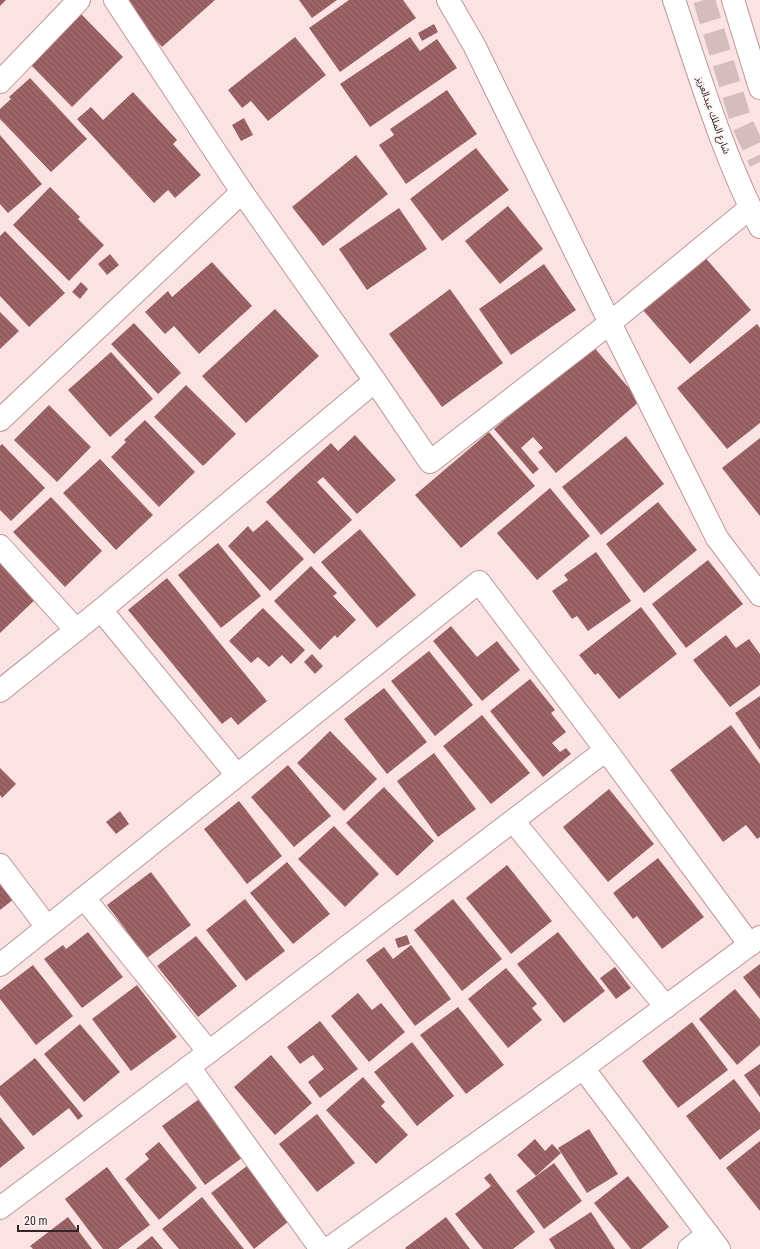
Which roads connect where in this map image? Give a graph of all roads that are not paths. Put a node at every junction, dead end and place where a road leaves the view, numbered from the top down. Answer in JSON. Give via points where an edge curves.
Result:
{"nodes":[{"id":1,"x":79,"y":0,"type":"edge"},
{"id":2,"x":115,"y":0,"type":"edge"},
{"id":3,"x":448,"y":0,"type":"edge"},
{"id":4,"x":674,"y":0,"type":"edge"},
{"id":5,"x":733,"y":0,"type":"edge"},
{"id":6,"x":0,"y":82,"type":"edge"},
{"id":7,"x":760,"y":88,"type":"edge"},
{"id":8,"x":242,"y":192,"type":"junction"},
{"id":9,"x":755,"y":218,"type":"edge"},
{"id":10,"x":610,"y":323,"type":"junction"},
{"id":11,"x":375,"y":381,"type":"junction"},
{"id":12,"x":0,"y":420,"type":"edge"},
{"id":13,"x":0,"y":546,"type":"edge"},
{"id":14,"x":760,"y":595,"type":"edge"},
{"id":15,"x":101,"y":610,"type":"junction"},
{"id":16,"x":76,"y":630,"type":"junction"},
{"id":17,"x":0,"y":691,"type":"edge"},
{"id":18,"x":606,"y":750,"type":"junction"},
{"id":19,"x":237,"y":775,"type":"junction"},
{"id":20,"x":513,"y":821,"type":"junction"},
{"id":21,"x":0,"y":865,"type":"edge"},
{"id":22,"x":84,"y":898,"type":"junction"},
{"id":23,"x":47,"y":927,"type":"junction"},
{"id":24,"x":755,"y":941,"type":"edge"},
{"id":25,"x":0,"y":965,"type":"edge"},
{"id":26,"x":666,"y":1007,"type":"junction"},
{"id":27,"x":209,"y":1052,"type":"junction"},
{"id":28,"x":189,"y":1067,"type":"junction"},
{"id":29,"x":583,"y":1068,"type":"junction"},
{"id":30,"x":0,"y":1208,"type":"edge"},
{"id":31,"x":713,"y":1242,"type":"edge"},
{"id":32,"x":321,"y":1249,"type":"edge"},
{"id":33,"x":328,"y":1249,"type":"edge"},
{"id":34,"x":689,"y":1249,"type":"edge"}],
"edges":[{"from":1,"to":6,"type":"street"},
{"from":2,"to":8,"type":"street"},
{"from":3,"to":10,"type":"street","via":[[474,46]]},
{"from":4,"to":9,"type":"street","name":"شارع الملك عبدالعزيز","via":[[717,129]]},
{"from":5,"to":7,"type":"street"},
{"from":8,"to":11,"type":"street"},
{"from":8,"to":12,"type":"street"},
{"from":9,"to":10,"type":"street"},
{"from":10,"to":11,"type":"street","via":[[430,462]]},
{"from":10,"to":14,"type":"street","via":[[717,538]]},
{"from":11,"to":15,"type":"street"},
{"from":13,"to":16,"type":"street"},
{"from":15,"to":16,"type":"street"},
{"from":15,"to":19,"type":"street"},
{"from":16,"to":17,"type":"street"},
{"from":18,"to":19,"type":"street","via":[[479,582]]},
{"from":18,"to":20,"type":"street"},
{"from":18,"to":24,"type":"street"},
{"from":19,"to":22,"type":"street"},
{"from":20,"to":26,"type":"street"},
{"from":20,"to":27,"type":"street"},
{"from":21,"to":23,"type":"street"},
{"from":22,"to":23,"type":"street"},
{"from":22,"to":27,"type":"street"},
{"from":23,"to":25,"type":"street"},
{"from":24,"to":26,"type":"street"},
{"from":26,"to":29,"type":"street"},
{"from":27,"to":28,"type":"street"},
{"from":28,"to":30,"type":"street"},
{"from":28,"to":32,"type":"street"},
{"from":29,"to":31,"type":"street"},
{"from":29,"to":33,"type":"street"},
{"from":31,"to":34,"type":"street"}]}
